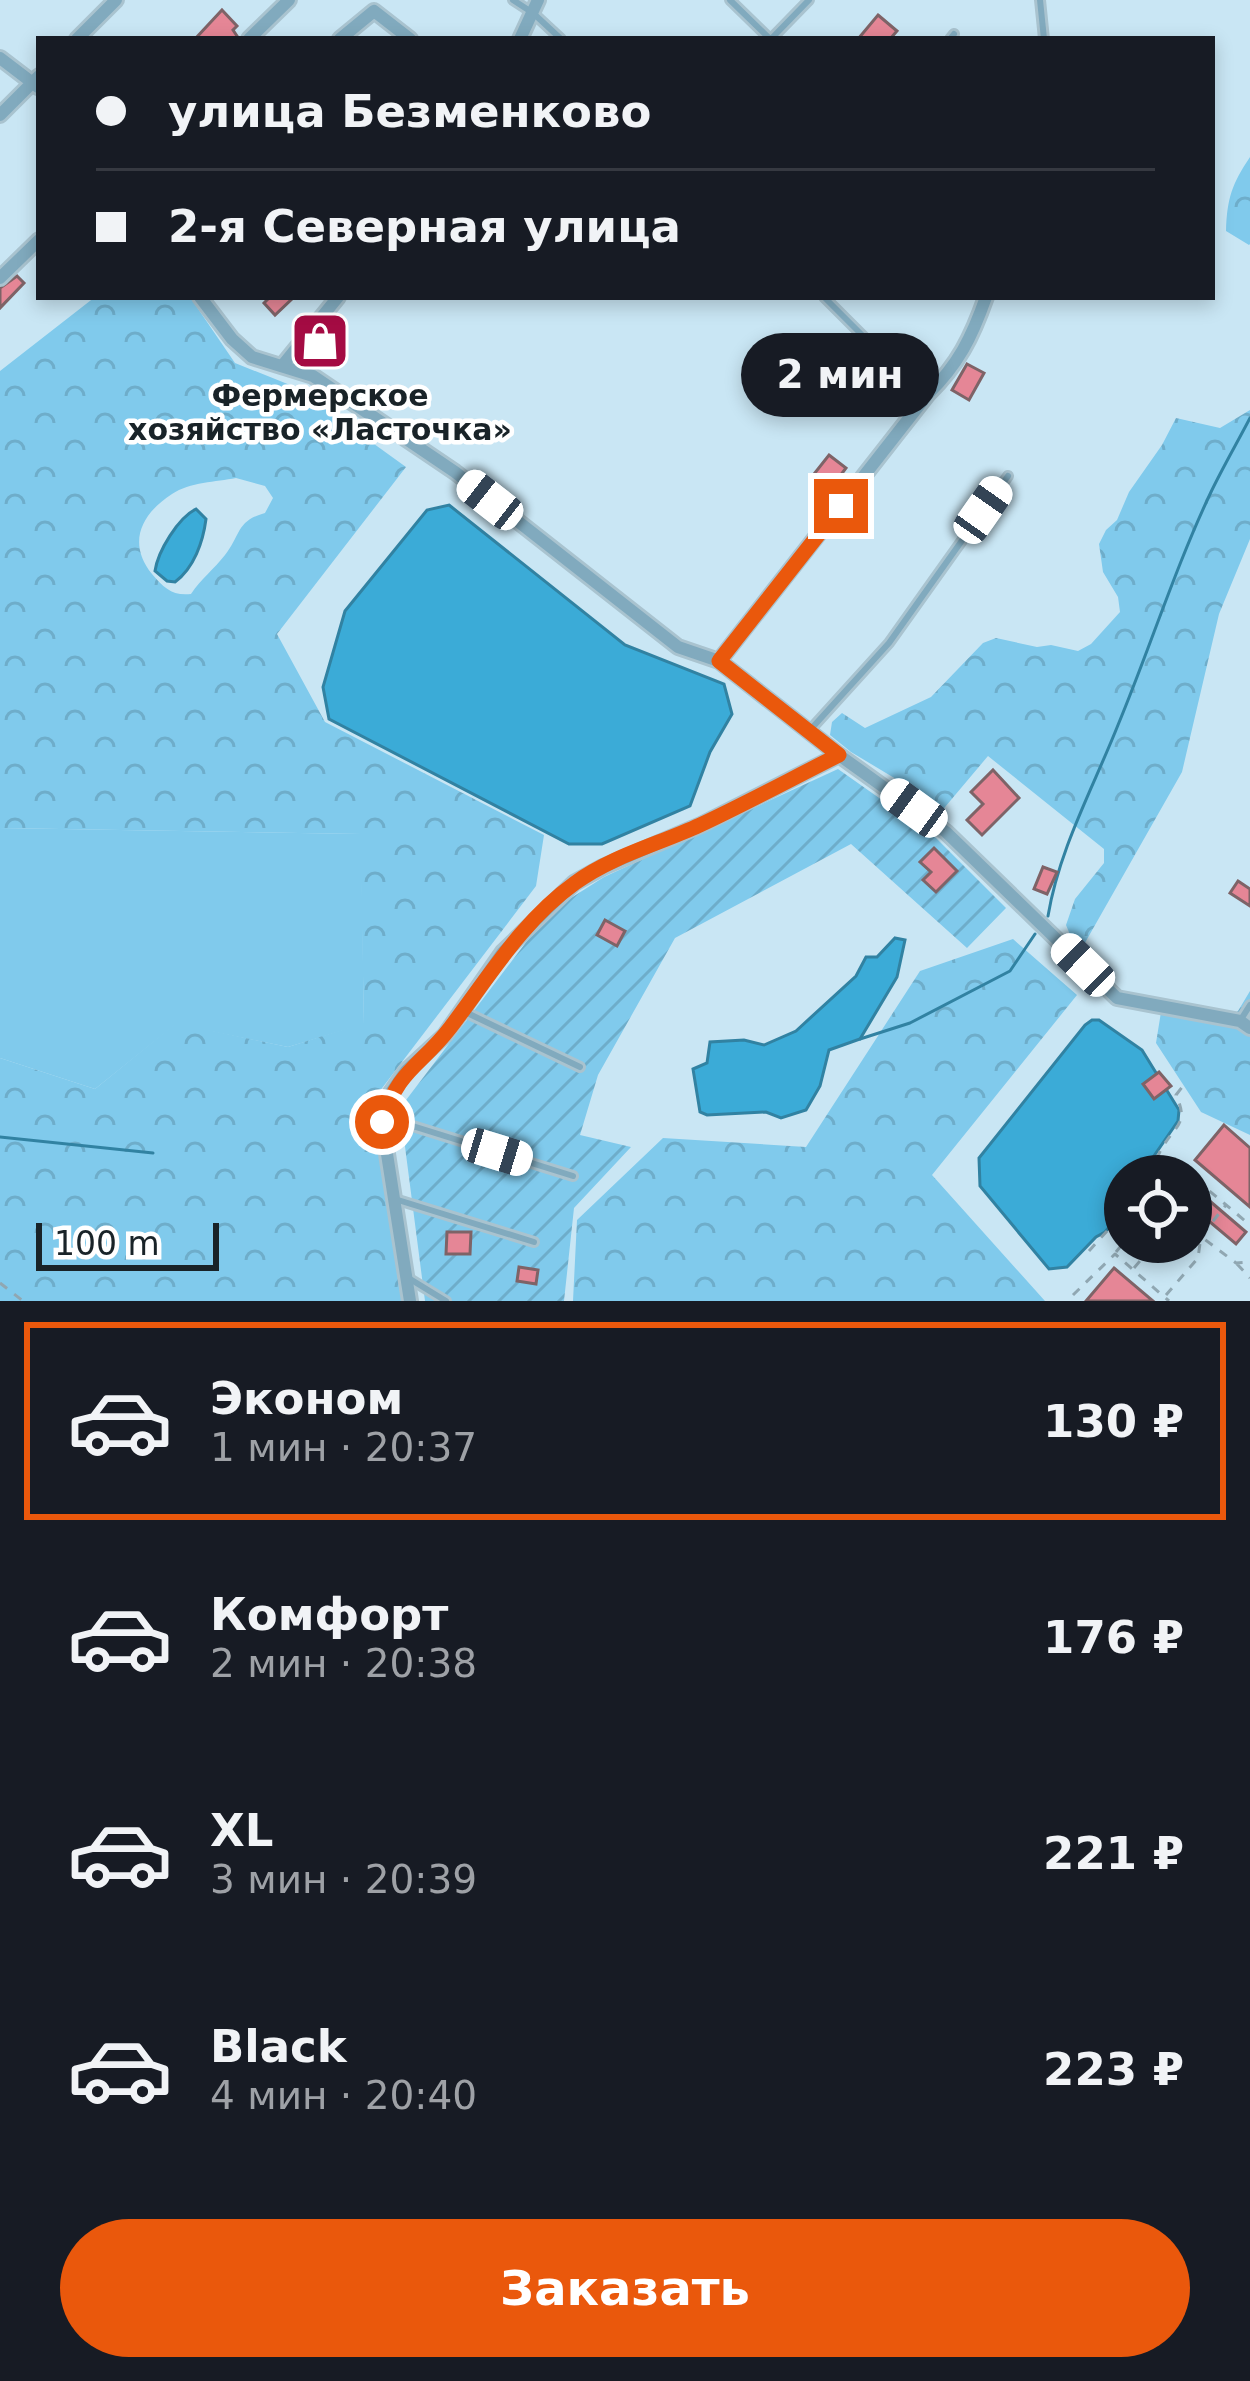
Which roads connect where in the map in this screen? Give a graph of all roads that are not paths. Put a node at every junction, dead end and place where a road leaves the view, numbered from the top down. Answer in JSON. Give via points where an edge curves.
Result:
{"nodes":[{"id":1,"x":116,"y":0,"type":"edge"},
{"id":2,"x":290,"y":0,"type":"edge"},
{"id":3,"x":513,"y":0,"type":"edge"},
{"id":4,"x":730,"y":0,"type":"edge"},
{"id":5,"x":809,"y":0,"type":"edge"},
{"id":6,"x":1040,"y":0,"type":"edge"},
{"id":7,"x":536,"y":6,"type":"edge"},
{"id":8,"x":80,"y":36,"type":"edge"},
{"id":9,"x":252,"y":36,"type":"edge"},
{"id":10,"x":344,"y":36,"type":"edge"},
{"id":11,"x":406,"y":36,"type":"edge"},
{"id":12,"x":521,"y":36,"type":"edge"},
{"id":13,"x":559,"y":36,"type":"edge"},
{"id":14,"x":767,"y":36,"type":"edge"},
{"id":15,"x":773,"y":36,"type":"edge"},
{"id":16,"x":1044,"y":36,"type":"edge"},
{"id":17,"x":0,"y":58,"type":"edge"},
{"id":18,"x":36,"y":81,"type":"edge"},
{"id":19,"x":36,"y":83,"type":"edge"},
{"id":20,"x":0,"y":115,"type":"edge"},
{"id":21,"x":36,"y":243,"type":"edge"},
{"id":22,"x":0,"y":278,"type":"edge"},
{"id":23,"x":202,"y":300,"type":"edge"},
{"id":24,"x":336,"y":300,"type":"edge"},
{"id":25,"x":827,"y":300,"type":"edge"},
{"id":26,"x":985,"y":300,"type":"edge"},
{"id":27,"x":282,"y":366,"type":"junction"},
{"id":28,"x":928,"y":394,"type":"junction"},
{"id":29,"x":1008,"y":476,"type":"dead end"},
{"id":30,"x":719,"y":661,"type":"junction"},
{"id":31,"x":809,"y":732,"type":"junction"},
{"id":32,"x":839,"y":755,"type":"junction"},
{"id":33,"x":1250,"y":1005,"type":"edge"},
{"id":34,"x":463,"y":1011,"type":"junction"},
{"id":35,"x":1245,"y":1025,"type":"edge"},
{"id":36,"x":580,"y":1067,"type":"dead end"},
{"id":37,"x":383,"y":1117,"type":"junction"},
{"id":38,"x":573,"y":1176,"type":"dead end"},
{"id":39,"x":394,"y":1199,"type":"junction"},
{"id":40,"x":534,"y":1242,"type":"dead end"},
{"id":41,"x":406,"y":1277,"type":"junction"},
{"id":42,"x":410,"y":1301,"type":"edge"},
{"id":43,"x":446,"y":1301,"type":"edge"}],
"edges":[{"from":1,"to":8,"type":"street"},
{"from":2,"to":9,"type":"street"},
{"from":3,"to":7,"type":"lane"},
{"from":4,"to":14,"type":"lane"},
{"from":5,"to":15,"type":"lane"},
{"from":6,"to":16,"type":"lane"},
{"from":7,"to":12,"type":"street"},
{"from":7,"to":13,"type":"lane"},
{"from":10,"to":11,"type":"street","via":[[374,11]]},
{"from":17,"to":18,"type":"street"},
{"from":19,"to":20,"type":"street"},
{"from":21,"to":22,"type":"street"},
{"from":23,"to":27,"type":"street","via":[[252,357]]},
{"from":24,"to":27,"type":"street"},
{"from":25,"to":28,"type":"lane"},
{"from":26,"to":28,"type":"street","via":[[954,369]]},
{"from":27,"to":30,"type":"street","via":[[313,376],[454,472],[678,647]]},
{"from":28,"to":30,"type":"street"},
{"from":29,"to":31,"type":"lane","via":[[889,643]]},
{"from":30,"to":31,"type":"street"},
{"from":31,"to":32,"type":"street"},
{"from":32,"to":34,"type":"street","via":[[574,883],[503,952]]},
{"from":32,"to":35,"type":"street","via":[[946,832],[1117,998]]},
{"from":33,"to":35,"type":"lane"},
{"from":34,"to":36,"type":"lane"},
{"from":34,"to":37,"type":"street","via":[[406,1072]]},
{"from":37,"to":38,"type":"lane"},
{"from":37,"to":39,"type":"street"},
{"from":39,"to":40,"type":"lane"},
{"from":39,"to":41,"type":"street"},
{"from":41,"to":42,"type":"street"},
{"from":41,"to":43,"type":"lane"}]}
